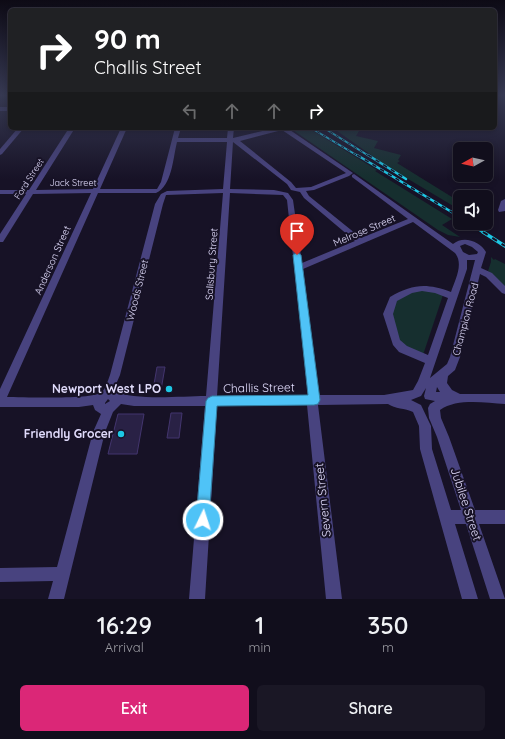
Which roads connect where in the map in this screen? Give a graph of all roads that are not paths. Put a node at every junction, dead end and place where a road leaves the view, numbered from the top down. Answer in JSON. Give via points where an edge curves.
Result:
{"nodes":[{"id":1,"x":19,"y":130,"type":"edge"},
{"id":2,"x":71,"y":130,"type":"edge"},
{"id":3,"x":123,"y":130,"type":"edge"},
{"id":4,"x":178,"y":130,"type":"edge"},
{"id":5,"x":231,"y":130,"type":"edge"},
{"id":6,"x":274,"y":130,"type":"edge"},
{"id":7,"x":285,"y":130,"type":"edge"},
{"id":8,"x":175,"y":140,"type":"junction"},
{"id":9,"x":233,"y":140,"type":"junction"},
{"id":10,"x":0,"y":153,"type":"edge"},
{"id":11,"x":348,"y":176,"type":"junction"},
{"id":12,"x":289,"y":191,"type":"junction"},
{"id":13,"x":302,"y":191,"type":"junction"},
{"id":14,"x":0,"y":192,"type":"edge"},
{"id":15,"x":31,"y":192,"type":"junction"},
{"id":16,"x":95,"y":192,"type":"junction"},
{"id":17,"x":161,"y":192,"type":"junction"},
{"id":18,"x":227,"y":192,"type":"junction"},
{"id":19,"x":505,"y":201,"type":"edge"},
{"id":20,"x":502,"y":210,"type":"dead end"},
{"id":21,"x":414,"y":219,"type":"junction"},
{"id":22,"x":426,"y":227,"type":"junction"},
{"id":23,"x":0,"y":240,"type":"edge"},
{"id":24,"x":361,"y":242,"type":"junction"},
{"id":25,"x":464,"y":242,"type":"junction"},
{"id":26,"x":459,"y":253,"type":"junction"},
{"id":27,"x":480,"y":256,"type":"junction"},
{"id":28,"x":298,"y":268,"type":"junction"},
{"id":29,"x":477,"y":270,"type":"junction"},
{"id":30,"x":505,"y":291,"type":"edge"},
{"id":31,"x":452,"y":296,"type":"junction"},
{"id":32,"x":431,"y":361,"type":"junction"},
{"id":33,"x":443,"y":374,"type":"junction"},
{"id":34,"x":415,"y":394,"type":"junction"},
{"id":35,"x":429,"y":396,"type":"junction"},
{"id":36,"x":461,"y":399,"type":"junction"},
{"id":37,"x":505,"y":399,"type":"edge"},
{"id":38,"x":313,"y":400,"type":"junction"},
{"id":39,"x":384,"y":400,"type":"junction"},
{"id":40,"x":212,"y":401,"type":"junction"},
{"id":41,"x":0,"y":402,"type":"edge"},
{"id":42,"x":107,"y":402,"type":"junction"},
{"id":43,"x":434,"y":408,"type":"junction"},
{"id":44,"x":416,"y":409,"type":"junction"},
{"id":45,"x":446,"y":517,"type":"junction"},
{"id":46,"x":470,"y":517,"type":"junction"},
{"id":47,"x":505,"y":517,"type":"edge"},
{"id":48,"x":62,"y":574,"type":"junction"},
{"id":49,"x":0,"y":575,"type":"edge"},
{"id":50,"x":56,"y":599,"type":"edge"},
{"id":51,"x":197,"y":599,"type":"edge"},
{"id":52,"x":334,"y":599,"type":"edge"},
{"id":53,"x":470,"y":599,"type":"edge"},
{"id":54,"x":498,"y":599,"type":"edge"}],
"edges":[{"from":1,"to":10,"type":"street"},
{"from":2,"to":15,"type":"street","name":"Ford Street"},
{"from":3,"to":16,"type":"street","name":"Anderson Street"},
{"from":4,"to":8,"type":"street","name":"Woods Street"},
{"from":5,"to":9,"type":"street","name":"Salisbury Street"},
{"from":6,"to":9,"type":"street"},
{"from":7,"to":11,"type":"street","via":[[340,167]]},
{"from":8,"to":9,"type":"street"},
{"from":8,"to":17,"type":"street","name":"Woods Street"},
{"from":9,"to":12,"type":"street"},
{"from":9,"to":18,"type":"street","name":"Salisbury Street"},
{"from":11,"to":13,"type":"street","name":"Jack Street"},
{"from":11,"to":21,"type":"street"},
{"from":12,"to":13,"type":"street","name":"Jack Street"},
{"from":12,"to":18,"type":"street","name":"Jack Street"},
{"from":12,"to":28,"type":"street","name":"Severn Street"},
{"from":13,"to":24,"type":"street","via":[[308,199]]},
{"from":14,"to":15,"type":"street","name":"Jack Street"},
{"from":15,"to":16,"type":"street","name":"Jack Street"},
{"from":15,"to":23,"type":"street","name":"Ford Street"},
{"from":16,"to":17,"type":"street","name":"Jack Street"},
{"from":16,"to":41,"type":"street","name":"Anderson Street"},
{"from":17,"to":18,"type":"street","name":"Jack Street"},
{"from":17,"to":42,"type":"street","name":"Woods Street"},
{"from":18,"to":40,"type":"street","name":"Salisbury Street"},
{"from":19,"to":20,"type":"street"},
{"from":21,"to":22,"type":"street"},
{"from":21,"to":24,"type":"street","name":"Melrose Street"},
{"from":22,"to":25,"type":"street","via":[[445,237]]},
{"from":22,"to":26,"type":"street"},
{"from":24,"to":28,"type":"street","name":"Melrose Street"},
{"from":25,"to":26,"type":"street","via":[[457,244]]},
{"from":25,"to":27,"type":"street","via":[[478,247],[482,251]]},
{"from":26,"to":27,"type":"street","via":[[471,258]]},
{"from":26,"to":31,"type":"street","name":"Champion Road","via":[[464,260],[463,267]]},
{"from":27,"to":29,"type":"street","name":"Champion Road"},
{"from":28,"to":38,"type":"street","name":"Severn Street"},
{"from":29,"to":30,"type":"street","via":[[489,275]]},
{"from":29,"to":33,"type":"street","name":"Champion Road","via":[[455,357],[451,367]]},
{"from":31,"to":32,"type":"street","name":"Champion Road"},
{"from":31,"to":32,"type":"street","via":[[421,287],[393,299],[388,310],[388,319],[396,342]]},
{"from":32,"to":34,"type":"street","name":"Champion Road","via":[[423,383]]},
{"from":33,"to":35,"type":"street","name":"Champion Road","via":[[433,382]]},
{"from":33,"to":36,"type":"street","via":[[440,381],[442,386],[450,394]]},
{"from":34,"to":35,"type":"street","via":[[423,393]]},
{"from":34,"to":39,"type":"street","name":"Challis Street"},
{"from":34,"to":44,"type":"street","via":[[412,401]]},
{"from":35,"to":36,"type":"street"},
{"from":35,"to":43,"type":"street","via":[[434,402]]},
{"from":36,"to":37,"type":"street"},
{"from":36,"to":43,"type":"street"},
{"from":38,"to":39,"type":"street","name":"Challis Street"},
{"from":38,"to":40,"type":"street","name":"Challis Street"},
{"from":38,"to":52,"type":"street","name":"Severn Street"},
{"from":39,"to":44,"type":"street","name":"Challis Street","via":[[407,404]]},
{"from":40,"to":42,"type":"street","name":"Challis Street"},
{"from":40,"to":51,"type":"street","name":"Salisbury Street"},
{"from":41,"to":42,"type":"street","name":"Challis Street"},
{"from":42,"to":48,"type":"street","name":"Woods Street"},
{"from":43,"to":44,"type":"street","via":[[426,413]]},
{"from":43,"to":46,"type":"street","name":"Jubilee Street","via":[[436,421]]},
{"from":44,"to":45,"type":"street","name":"Jubilee Street","via":[[425,423],[426,449]]},
{"from":45,"to":46,"type":"street"},
{"from":45,"to":53,"type":"street","name":"Jubilee Street"},
{"from":46,"to":47,"type":"street"},
{"from":46,"to":54,"type":"street","name":"Jubilee Street"},
{"from":48,"to":49,"type":"street"},
{"from":48,"to":50,"type":"street","name":"Woods Street"}]}
